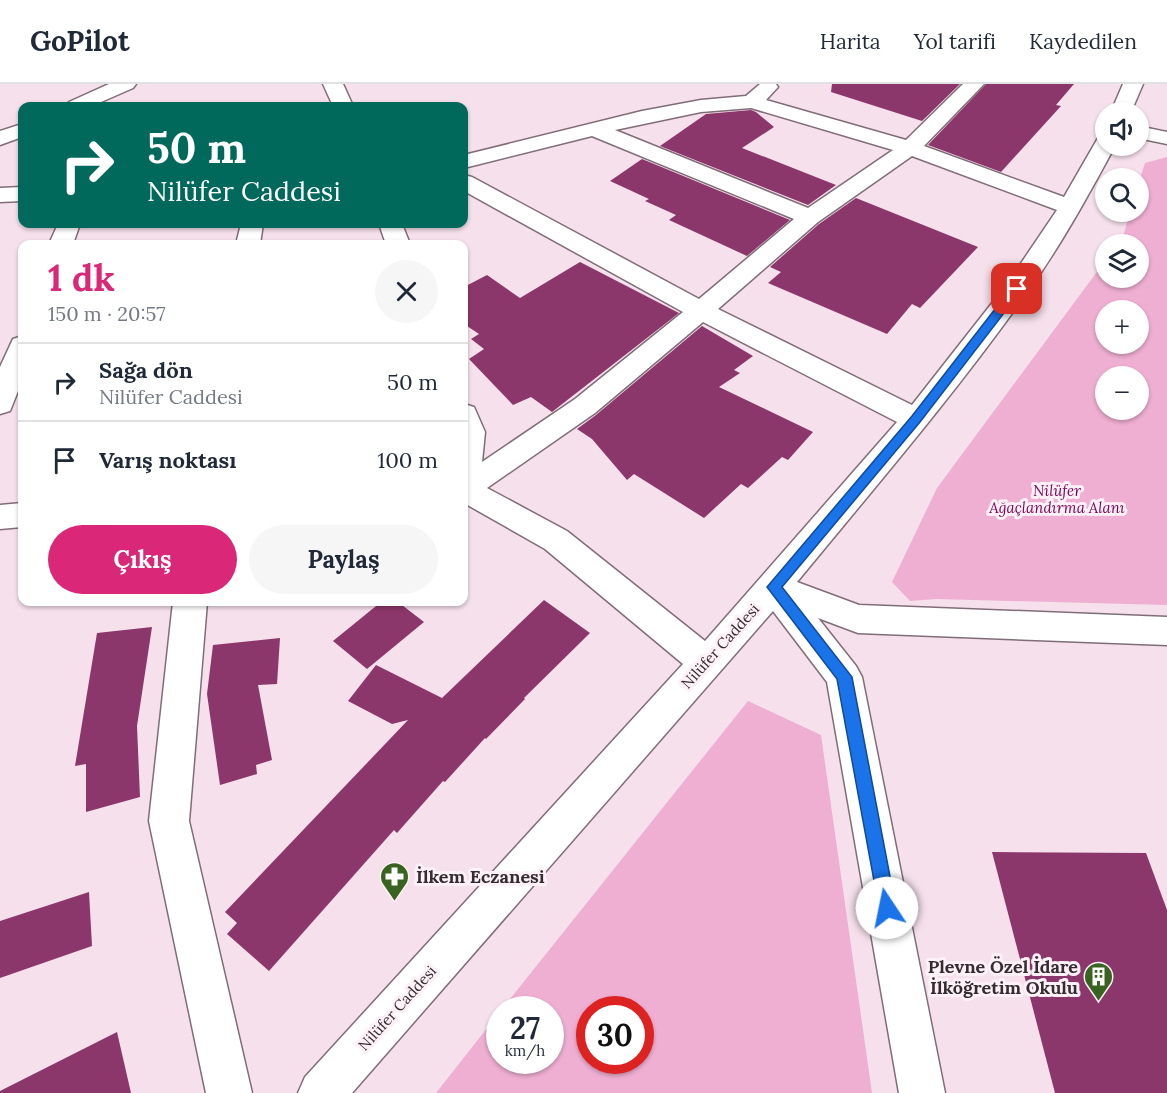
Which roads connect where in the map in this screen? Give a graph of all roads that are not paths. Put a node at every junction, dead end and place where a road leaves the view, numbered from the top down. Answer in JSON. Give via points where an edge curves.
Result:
{"nodes":[{"id":1,"x":126,"y":84,"type":"edge"},
{"id":2,"x":333,"y":84,"type":"edge"},
{"id":3,"x":772,"y":84,"type":"edge"},
{"id":4,"x":974,"y":84,"type":"edge"},
{"id":5,"x":1133,"y":84,"type":"edge"},
{"id":6,"x":85,"y":102,"type":"edge"},
{"id":7,"x":342,"y":102,"type":"edge"},
{"id":8,"x":752,"y":102,"type":"junction"},
{"id":9,"x":1125,"y":102,"type":"edge"},
{"id":10,"x":594,"y":129,"type":"junction"},
{"id":11,"x":18,"y":132,"type":"edge"},
{"id":12,"x":1149,"y":134,"type":"edge"},
{"id":13,"x":1167,"y":138,"type":"edge"},
{"id":14,"x":0,"y":139,"type":"edge"},
{"id":15,"x":910,"y":148,"type":"junction"},
{"id":16,"x":1099,"y":156,"type":"edge"},
{"id":17,"x":468,"y":160,"type":"edge"},
{"id":18,"x":468,"y":184,"type":"edge"},
{"id":19,"x":18,"y":194,"type":"edge"},
{"id":20,"x":0,"y":195,"type":"edge"},
{"id":21,"x":1070,"y":207,"type":"junction"},
{"id":22,"x":810,"y":217,"type":"junction"},
{"id":23,"x":701,"y":311,"type":"junction"},
{"id":24,"x":18,"y":356,"type":"edge"},
{"id":25,"x":0,"y":404,"type":"edge"},
{"id":26,"x":916,"y":419,"type":"junction"},
{"id":27,"x":468,"y":424,"type":"edge"},
{"id":28,"x":468,"y":456,"type":"edge"},
{"id":29,"x":468,"y":486,"type":"edge"},
{"id":30,"x":468,"y":491,"type":"edge"},
{"id":31,"x":18,"y":515,"type":"edge"},
{"id":32,"x":0,"y":517,"type":"edge"},
{"id":33,"x":774,"y":587,"type":"junction"},
{"id":34,"x":190,"y":606,"type":"edge"},
{"id":35,"x":1167,"y":631,"type":"edge"},
{"id":36,"x":706,"y":662,"type":"junction"},
{"id":37,"x":229,"y":1093,"type":"edge"},
{"id":38,"x":321,"y":1093,"type":"edge"},
{"id":39,"x":922,"y":1093,"type":"edge"}],
"edges":[{"from":1,"to":6,"type":"street"},
{"from":2,"to":7,"type":"street"},
{"from":3,"to":8,"type":"street"},
{"from":4,"to":15,"type":"street"},
{"from":5,"to":9,"type":"street"},
{"from":8,"to":10,"type":"street","via":[[701,106]]},
{"from":8,"to":15,"type":"street"},
{"from":10,"to":17,"type":"street"},
{"from":10,"to":22,"type":"street"},
{"from":11,"to":14,"type":"street"},
{"from":12,"to":13,"type":"street"},
{"from":15,"to":21,"type":"street"},
{"from":15,"to":22,"type":"street"},
{"from":16,"to":21,"type":"street","name":"Nilüfer Caddesi"},
{"from":18,"to":23,"type":"street"},
{"from":19,"to":20,"type":"street"},
{"from":21,"to":26,"type":"street","name":"Nilüfer Caddesi","via":[[1017,289]]},
{"from":22,"to":23,"type":"street"},
{"from":23,"to":26,"type":"street"},
{"from":23,"to":29,"type":"street","via":[[585,406]]},
{"from":24,"to":25,"type":"street"},
{"from":26,"to":33,"type":"street","name":"Nilüfer Caddesi"},
{"from":27,"to":28,"type":"street"},
{"from":30,"to":36,"type":"street","via":[[556,540]]},
{"from":31,"to":32,"type":"street"},
{"from":33,"to":35,"type":"street","via":[[858,619]]},
{"from":33,"to":36,"type":"street","name":"Nilüfer Caddesi"},
{"from":33,"to":39,"type":"street","via":[[844,677]]},
{"from":34,"to":37,"type":"street","via":[[169,821]]},
{"from":36,"to":38,"type":"street","name":"Nilüfer Caddesi"}]}
